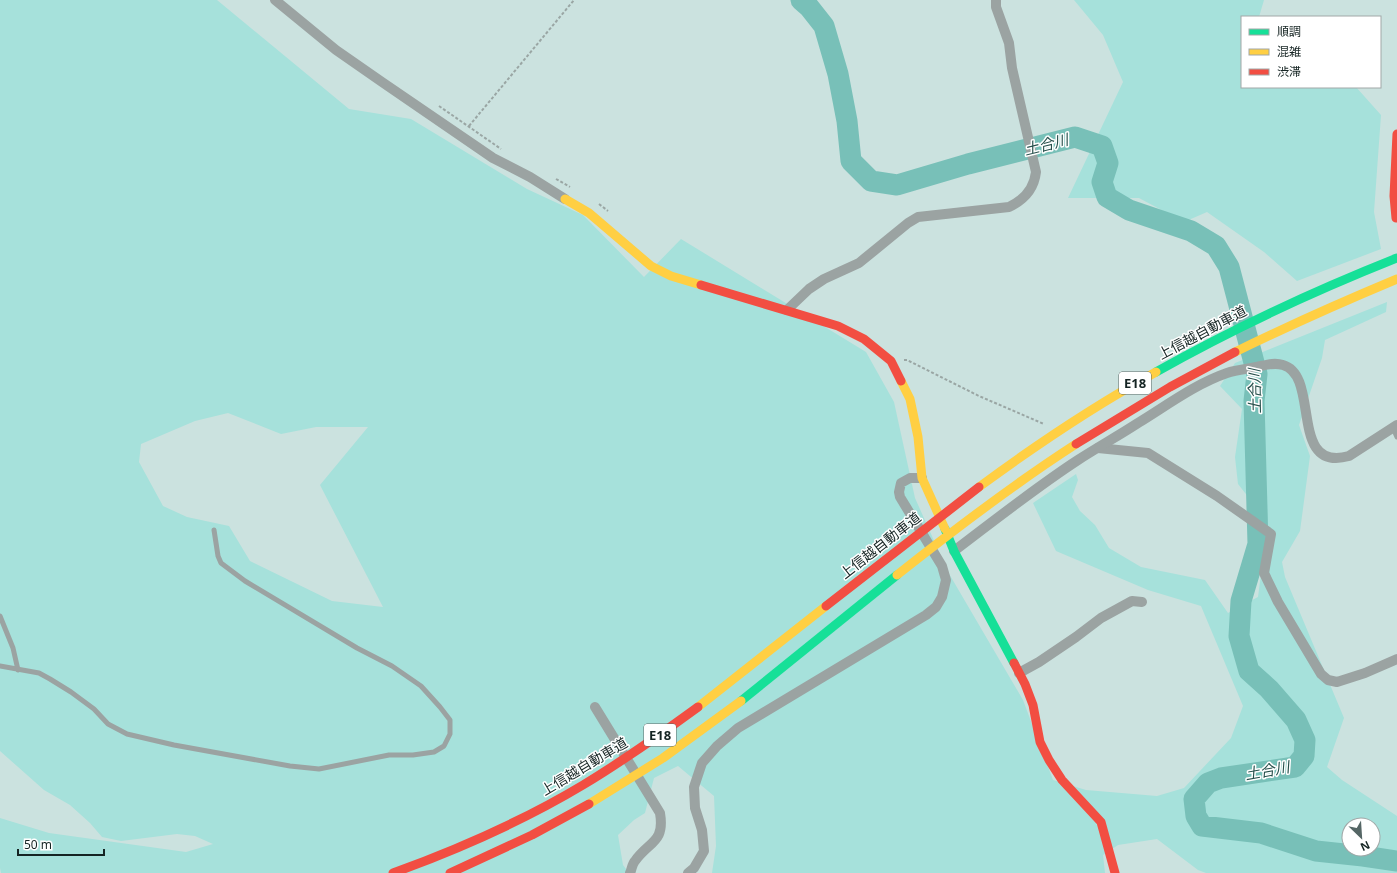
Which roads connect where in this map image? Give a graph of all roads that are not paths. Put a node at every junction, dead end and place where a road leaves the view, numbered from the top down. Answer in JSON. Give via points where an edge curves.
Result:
{"nodes":[{"id":1,"x":275,"y":0,"type":"edge"},
{"id":2,"x":996,"y":0,"type":"edge"},
{"id":3,"x":1397,"y":134,"type":"edge"},
{"id":4,"x":565,"y":199,"type":"joint"},
{"id":5,"x":1397,"y":219,"type":"edge"},
{"id":6,"x":1397,"y":258,"type":"edge"},
{"id":7,"x":1397,"y":279,"type":"edge"},
{"id":8,"x":787,"y":310,"type":"junction"},
{"id":9,"x":1396,"y":430,"type":"edge"},
{"id":10,"x":1098,"y":448,"type":"junction"},
{"id":11,"x":922,"y":478,"type":"junction"},
{"id":12,"x":214,"y":530,"type":"dead end"},
{"id":13,"x":954,"y":551,"type":"junction"},
{"id":14,"x":1142,"y":602,"type":"dead end"},
{"id":15,"x":0,"y":616,"type":"edge"},
{"id":16,"x":1397,"y":659,"type":"edge"},
{"id":17,"x":0,"y":666,"type":"edge"},
{"id":18,"x":18,"y":670,"type":"junction"},
{"id":19,"x":1019,"y":673,"type":"junction"},
{"id":20,"x":595,"y":707,"type":"dead end"},
{"id":21,"x":393,"y":873,"type":"edge"},
{"id":22,"x":450,"y":873,"type":"edge"},
{"id":23,"x":630,"y":873,"type":"edge"},
{"id":24,"x":688,"y":873,"type":"edge"},
{"id":25,"x":1115,"y":873,"type":"edge"}],
"edges":[{"from":1,"to":4,"type":"street","via":[[336,50],[388,86],[493,158]]},
{"from":2,"to":8,"type":"street","via":[[996,7],[1009,43],[1012,68],[1036,172],[1030,191],[1019,202],[1009,207],[918,217],[859,263],[809,289]]},
{"from":3,"to":5,"type":"main road","via":[[1394,196]]},
{"from":4,"to":8,"type":"main road","via":[[589,212],[651,266],[670,276]]},
{"from":6,"to":21,"type":"main road","name":"上信越自動車道","number":"E18","via":[[1247,323],[1144,378],[1028,452],[952,507],[700,706],[650,742],[606,771],[516,820],[466,844]]},
{"from":7,"to":22,"type":"main road","number":"E18","via":[[1256,340],[1102,426],[1007,490],[909,564],[753,690],[662,758],[574,813],[525,839]]},
{"from":8,"to":11,"type":"main road","via":[[838,326],[864,339],[891,361],[910,399],[918,437]]},
{"from":9,"to":10,"type":"street","via":[[1349,456],[1328,457],[1316,450],[1300,382],[1294,371],[1285,365],[1275,363],[1228,372],[1204,383]]},
{"from":10,"to":13,"type":"street"},
{"from":10,"to":16,"type":"street","via":[[1148,453],[1217,496],[1271,534],[1264,573],[1278,602],[1321,674],[1328,680],[1337,682]]},
{"from":11,"to":13,"type":"main road"},
{"from":11,"to":24,"type":"street","via":[[910,478],[901,482],[899,492],[907,511],[942,566],[946,580],[942,597],[936,607],[926,615],[738,728],[702,763],[694,787],[695,808],[702,830],[704,851]]},
{"from":12,"to":18,"type":"lane","via":[[221,563],[271,597],[392,666],[421,686],[450,720],[450,734],[444,746],[434,752],[389,756],[319,769],[290,766],[127,734],[108,724],[94,709],[50,679],[39,673]]},
{"from":13,"to":19,"type":"main road"},
{"from":14,"to":19,"type":"street","via":[[1132,602],[1101,618],[1039,662]]},
{"from":15,"to":18,"type":"lane","via":[[13,648]]},
{"from":17,"to":18,"type":"lane"},
{"from":19,"to":25,"type":"main road","via":[[1033,705],[1040,742],[1062,780],[1101,822]]},
{"from":20,"to":23,"type":"street","via":[[660,813],[662,825],[657,839],[634,862]]}]}
